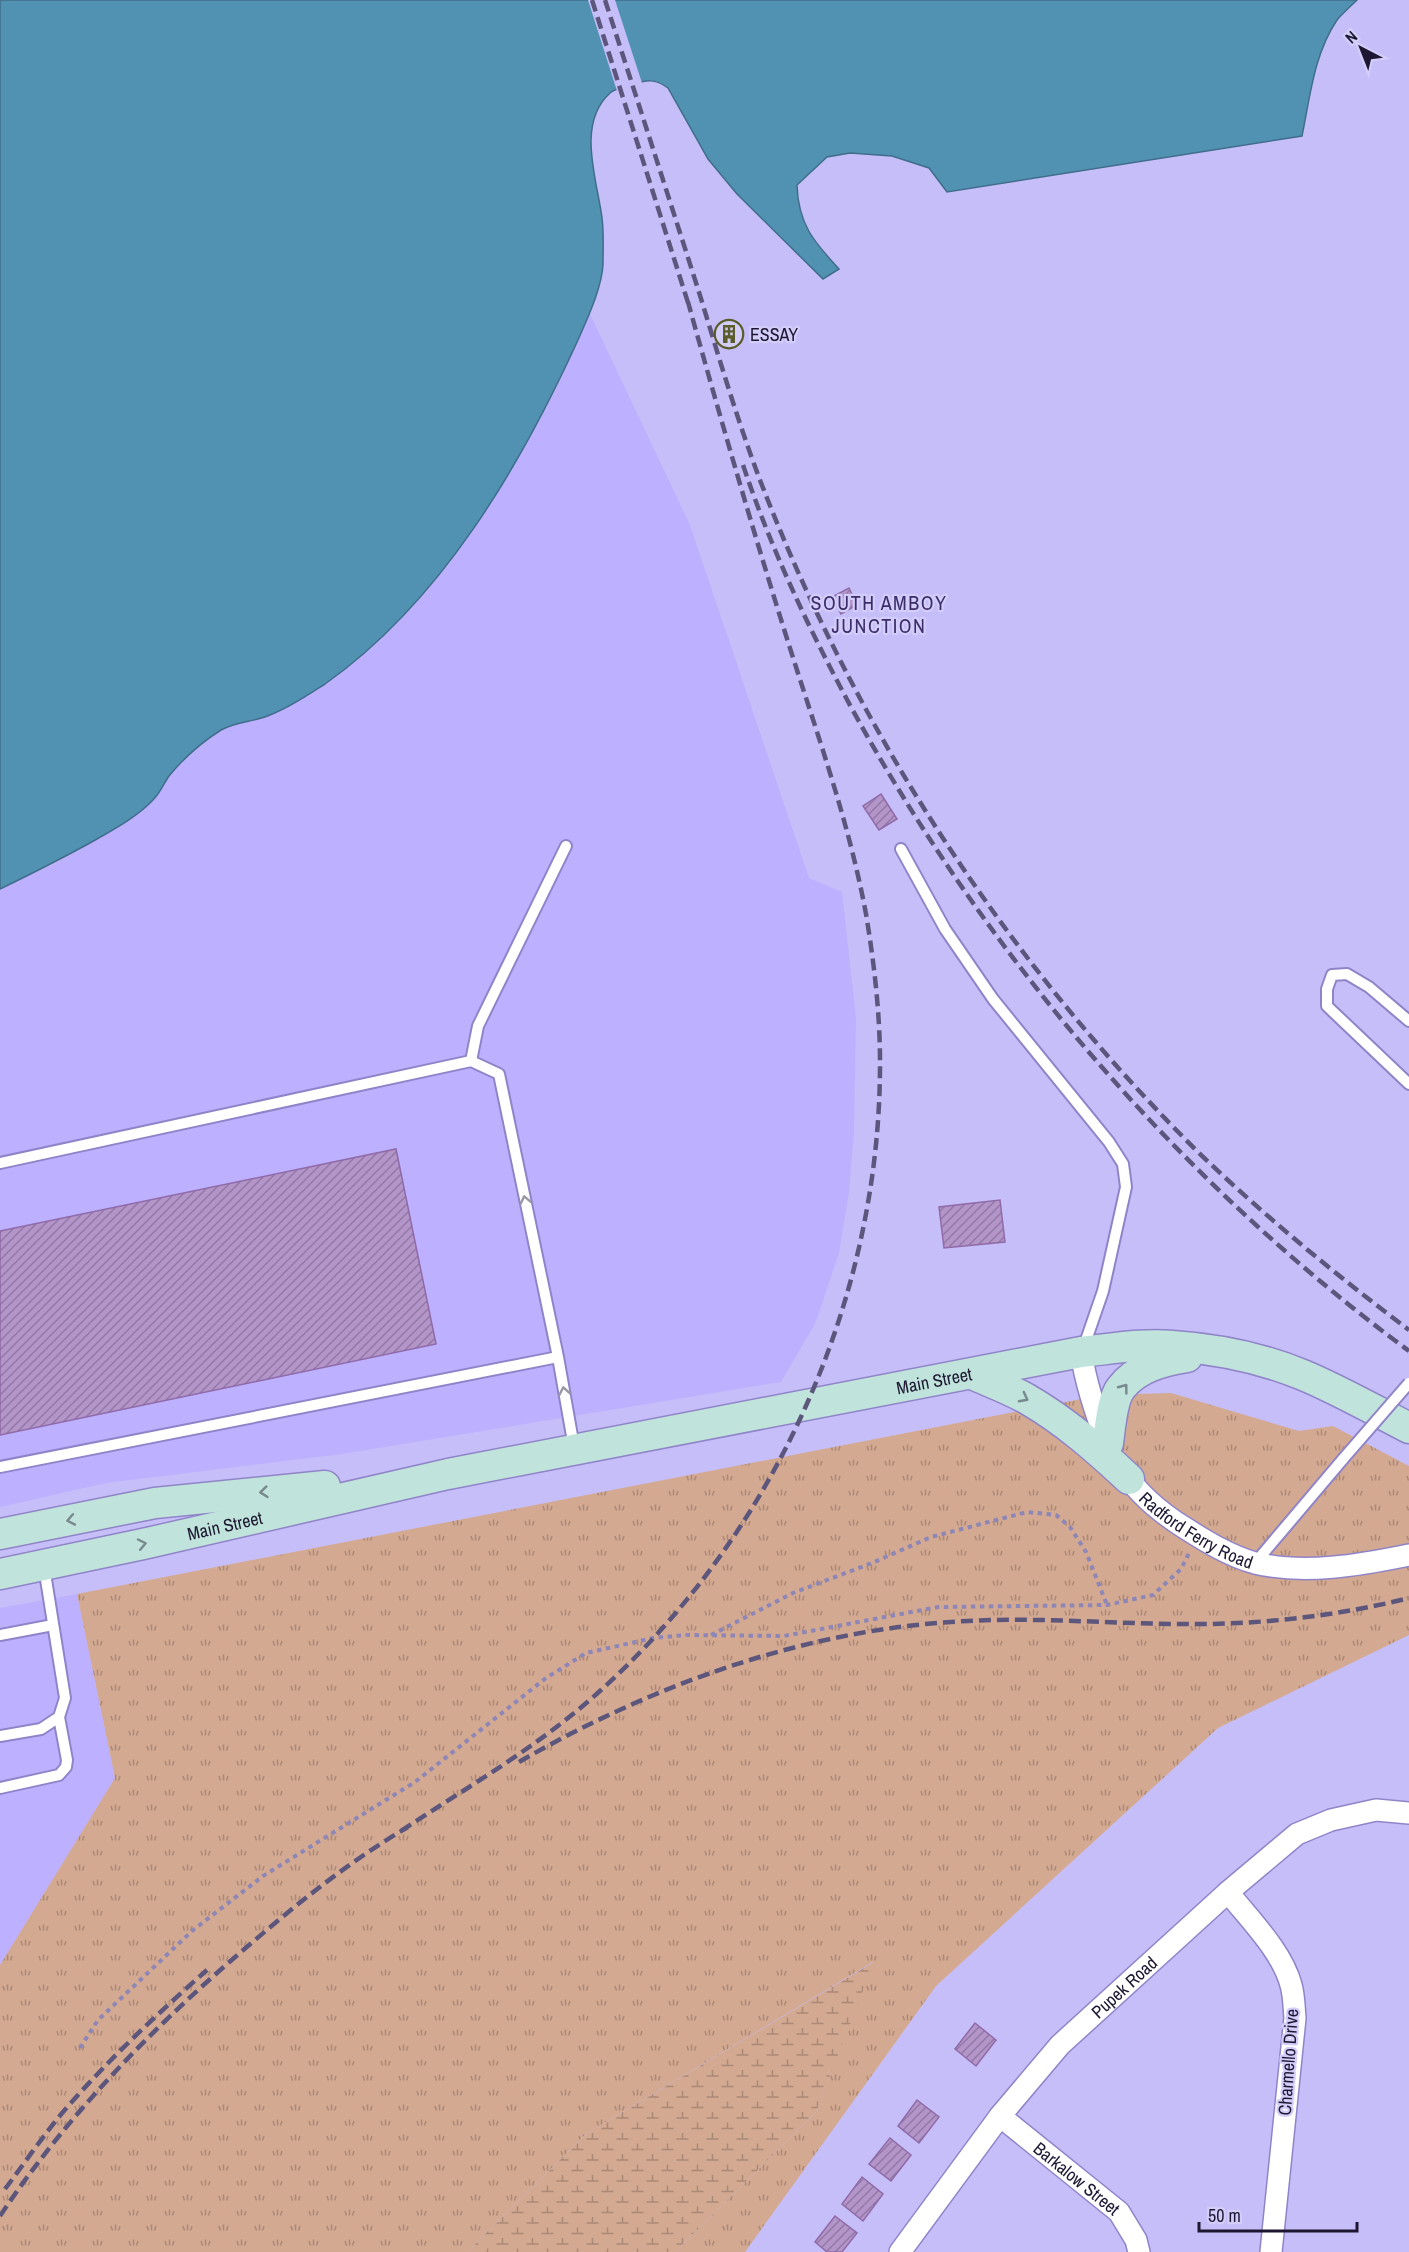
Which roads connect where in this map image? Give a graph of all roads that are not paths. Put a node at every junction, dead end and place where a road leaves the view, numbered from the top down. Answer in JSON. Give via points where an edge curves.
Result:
{"nodes":[{"id":1,"x":566,"y":846,"type":"dead end"},
{"id":2,"x":901,"y":849,"type":"dead end"},
{"id":3,"x":1409,"y":1021,"type":"edge"},
{"id":4,"x":471,"y":1060,"type":"junction"},
{"id":5,"x":1409,"y":1084,"type":"edge"},
{"id":6,"x":0,"y":1163,"type":"edge"},
{"id":7,"x":1082,"y":1352,"type":"junction"},
{"id":8,"x":1223,"y":1352,"type":"junction"},
{"id":9,"x":558,"y":1357,"type":"junction"},
{"id":10,"x":972,"y":1374,"type":"junction"},
{"id":11,"x":1409,"y":1383,"type":"edge"},
{"id":12,"x":1409,"y":1428,"type":"edge"},
{"id":13,"x":1108,"y":1443,"type":"junction"},
{"id":14,"x":575,"y":1448,"type":"junction"},
{"id":15,"x":0,"y":1467,"type":"edge"},
{"id":16,"x":448,"y":1474,"type":"junction"},
{"id":17,"x":1129,"y":1479,"type":"junction"},
{"id":18,"x":0,"y":1534,"type":"edge"},
{"id":19,"x":1409,"y":1555,"type":"edge"},
{"id":20,"x":1255,"y":1563,"type":"junction"},
{"id":21,"x":44,"y":1565,"type":"junction"},
{"id":22,"x":0,"y":1574,"type":"edge"},
{"id":23,"x":53,"y":1625,"type":"junction"},
{"id":24,"x":0,"y":1635,"type":"edge"},
{"id":25,"x":58,"y":1717,"type":"junction"},
{"id":26,"x":0,"y":1736,"type":"edge"},
{"id":27,"x":0,"y":1788,"type":"edge"},
{"id":28,"x":1409,"y":1813,"type":"edge"},
{"id":29,"x":1228,"y":1893,"type":"junction"},
{"id":30,"x":1000,"y":2116,"type":"junction"},
{"id":31,"x":900,"y":2252,"type":"edge"},
{"id":32,"x":1139,"y":2252,"type":"edge"},
{"id":33,"x":1271,"y":2252,"type":"edge"}],
"edges":[{"from":1,"to":4,"type":"lane","via":[[477,1026]]},
{"from":2,"to":7,"type":"lane","via":[[945,929],[993,999],[1123,1164],[1126,1187],[1111,1256]]},
{"from":3,"to":5,"type":"lane","via":[[1369,987],[1347,974],[1332,975],[1327,1006]]},
{"from":4,"to":6,"type":"lane"},
{"from":9,"to":4,"type":"lane","one_way":true,"via":[[499,1074]]},
{"from":7,"to":8,"type":"main road","name":"Main Street","via":[[1172,1345]]},
{"from":7,"to":10,"type":"main road","name":"Main Street"},
{"from":7,"to":13,"type":"street","name":"Radford Ferry Road","via":[[1092,1405]]},
{"from":8,"to":12,"type":"main road","name":"Main Street","via":[[1300,1373]]},
{"from":13,"to":8,"type":"main road","one_way":true,"via":[[1119,1389],[1136,1374],[1165,1360]]},
{"from":14,"to":9,"type":"lane","one_way":true},
{"from":9,"to":15,"type":"lane"},
{"from":10,"to":14,"type":"main road","name":"Main Street"},
{"from":10,"to":17,"type":"main road","one_way":true,"via":[[1051,1414]]},
{"from":11,"to":20,"type":"lane","bridge":true},
{"from":13,"to":17,"type":"street","name":"Radford Ferry Road"},
{"from":14,"to":16,"type":"main road","name":"Main Street"},
{"from":16,"to":18,"type":"main road","name":"Main Street","one_way":true,"via":[[155,1503]]},
{"from":21,"to":16,"type":"main road","name":"Main Street","one_way":true},
{"from":17,"to":20,"type":"street","name":"Radford Ferry Road","via":[[1166,1514],[1197,1536]]},
{"from":19,"to":20,"type":"street","name":"Radford Ferry Road","via":[[1337,1566]]},
{"from":21,"to":22,"type":"main road","name":"Main Street"},
{"from":21,"to":23,"type":"lane"},
{"from":23,"to":24,"type":"lane"},
{"from":23,"to":25,"type":"lane","via":[[65,1698]]},
{"from":25,"to":26,"type":"lane","via":[[41,1729]]},
{"from":25,"to":27,"type":"lane","via":[[66,1767],[59,1775]]},
{"from":28,"to":29,"type":"street","name":"Pupek Road","via":[[1376,1810],[1297,1834]]},
{"from":29,"to":30,"type":"street","name":"Pupek Road","via":[[1060,2045]]},
{"from":29,"to":33,"type":"street","name":"Charmello Drive","via":[[1279,1958],[1291,1985],[1295,2018]]},
{"from":30,"to":31,"type":"street","name":"Pupek Road"},
{"from":30,"to":32,"type":"street","name":"Barkalow Street","via":[[1119,2212]]}]}
